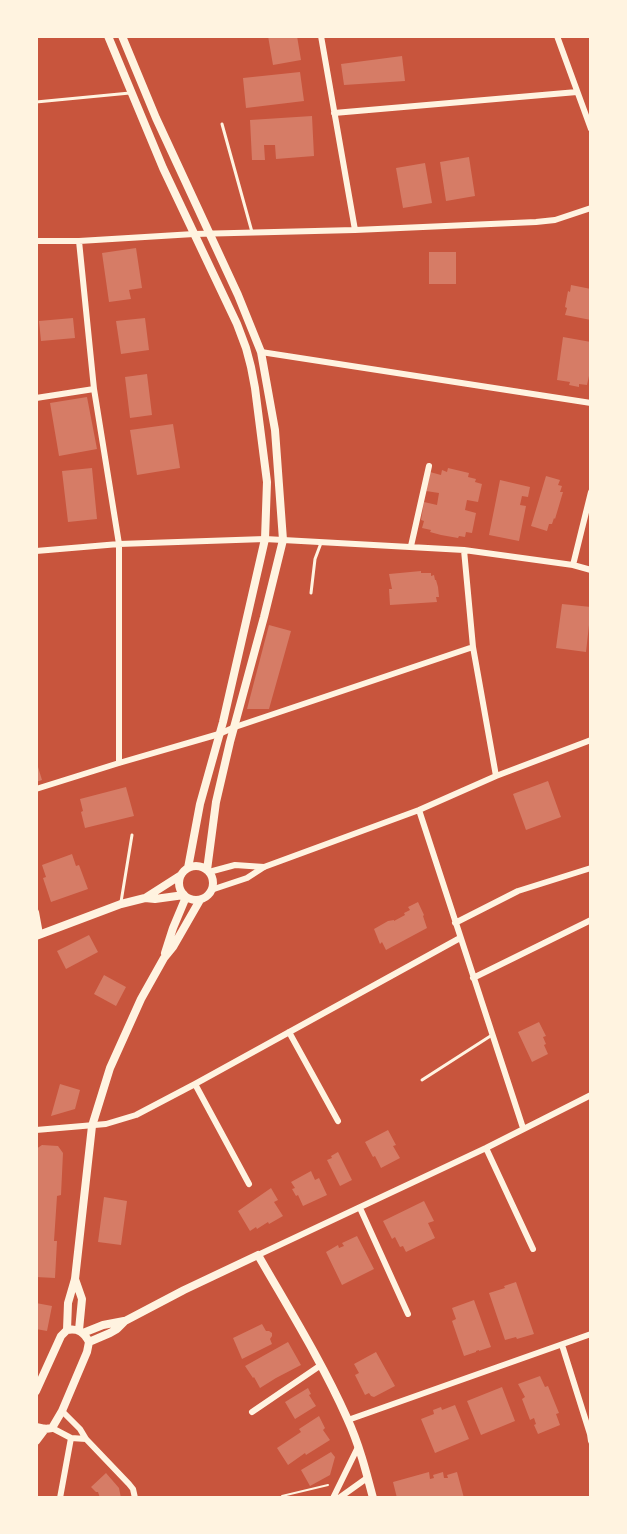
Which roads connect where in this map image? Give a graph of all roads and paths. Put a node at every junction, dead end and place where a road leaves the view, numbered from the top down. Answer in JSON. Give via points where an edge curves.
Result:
{"nodes":[{"id":1,"x":108,"y":36,"type":"edge"},
{"id":2,"x":122,"y":36,"type":"edge"},
{"id":3,"x":321,"y":36,"type":"edge"},
{"id":4,"x":557,"y":36,"type":"edge"},
{"id":5,"x":577,"y":92,"type":"junction"},
{"id":6,"x":132,"y":93,"type":"junction"},
{"id":7,"x":36,"y":102,"type":"edge"},
{"id":8,"x":334,"y":112,"type":"junction"},
{"id":9,"x":222,"y":124,"type":"dead end"},
{"id":10,"x":591,"y":129,"type":"edge"},
{"id":11,"x":591,"y":208,"type":"edge"},
{"id":12,"x":355,"y":230,"type":"junction"},
{"id":13,"x":252,"y":232,"type":"junction"},
{"id":14,"x":208,"y":233,"type":"junction"},
{"id":15,"x":194,"y":234,"type":"junction"},
{"id":16,"x":36,"y":241,"type":"edge"},
{"id":17,"x":79,"y":241,"type":"junction"},
{"id":18,"x":261,"y":352,"type":"junction"},
{"id":19,"x":94,"y":389,"type":"junction"},
{"id":20,"x":36,"y":398,"type":"edge"},
{"id":21,"x":591,"y":403,"type":"edge"},
{"id":22,"x":429,"y":466,"type":"dead end"},
{"id":23,"x":591,"y":492,"type":"edge"},
{"id":24,"x":265,"y":539,"type":"junction"},
{"id":25,"x":283,"y":540,"type":"junction"},
{"id":26,"x":321,"y":543,"type":"junction"},
{"id":27,"x":119,"y":544,"type":"junction"},
{"id":28,"x":411,"y":546,"type":"junction"},
{"id":29,"x":36,"y":550,"type":"edge"},
{"id":30,"x":464,"y":550,"type":"junction"},
{"id":31,"x":573,"y":565,"type":"junction"},
{"id":32,"x":591,"y":570,"type":"edge"},
{"id":33,"x":311,"y":592,"type":"dead end"},
{"id":34,"x":473,"y":647,"type":"junction"},
{"id":35,"x":235,"y":727,"type":"junction"},
{"id":36,"x":219,"y":734,"type":"junction"},
{"id":37,"x":591,"y":740,"type":"edge"},
{"id":38,"x":119,"y":763,"type":"junction"},
{"id":39,"x":496,"y":776,"type":"junction"},
{"id":40,"x":36,"y":789,"type":"edge"},
{"id":41,"x":418,"y":810,"type":"junction"},
{"id":42,"x":132,"y":835,"type":"dead end"},
{"id":43,"x":264,"y":867,"type":"junction"},
{"id":44,"x":188,"y":868,"type":"junction"},
{"id":45,"x":591,"y":868,"type":"edge"},
{"id":46,"x":208,"y":871,"type":"junction"},
{"id":47,"x":181,"y":875,"type":"junction"},
{"id":48,"x":211,"y":890,"type":"junction"},
{"id":49,"x":185,"y":896,"type":"junction"},
{"id":50,"x":145,"y":898,"type":"junction"},
{"id":51,"x":200,"y":900,"type":"junction"},
{"id":52,"x":121,"y":904,"type":"junction"},
{"id":53,"x":36,"y":912,"type":"edge"},
{"id":54,"x":591,"y":920,"type":"edge"},
{"id":55,"x":455,"y":922,"type":"junction"},
{"id":56,"x":38,"y":935,"type":"edge"},
{"id":57,"x":460,"y":938,"type":"junction"},
{"id":58,"x":164,"y":958,"type":"junction"},
{"id":59,"x":473,"y":978,"type":"junction"},
{"id":60,"x":289,"y":1032,"type":"junction"},
{"id":61,"x":492,"y":1035,"type":"junction"},
{"id":62,"x":423,"y":1080,"type":"dead end"},
{"id":63,"x":195,"y":1084,"type":"junction"},
{"id":64,"x":591,"y":1095,"type":"edge"},
{"id":65,"x":338,"y":1121,"type":"dead end"},
{"id":66,"x":92,"y":1126,"type":"junction"},
{"id":67,"x":523,"y":1128,"type":"junction"},
{"id":68,"x":36,"y":1130,"type":"edge"},
{"id":69,"x":486,"y":1148,"type":"junction"},
{"id":70,"x":249,"y":1184,"type":"dead end"},
{"id":71,"x":360,"y":1208,"type":"junction"},
{"id":72,"x":533,"y":1249,"type":"dead end"},
{"id":73,"x":258,"y":1255,"type":"junction"},
{"id":74,"x":75,"y":1279,"type":"junction"},
{"id":75,"x":408,"y":1314,"type":"dead end"},
{"id":76,"x":125,"y":1321,"type":"junction"},
{"id":77,"x":67,"y":1330,"type":"junction"},
{"id":78,"x":81,"y":1332,"type":"junction"},
{"id":79,"x":591,"y":1334,"type":"edge"},
{"id":80,"x":89,"y":1342,"type":"junction"},
{"id":81,"x":562,"y":1345,"type":"junction"},
{"id":82,"x":321,"y":1365,"type":"junction"},
{"id":83,"x":36,"y":1391,"type":"edge"},
{"id":84,"x":62,"y":1411,"type":"junction"},
{"id":85,"x":252,"y":1412,"type":"dead end"},
{"id":86,"x":348,"y":1420,"type":"junction"},
{"id":87,"x":44,"y":1428,"type":"edge"},
{"id":88,"x":590,"y":1433,"type":"edge"},
{"id":89,"x":71,"y":1438,"type":"junction"},
{"id":90,"x":86,"y":1439,"type":"junction"},
{"id":91,"x":36,"y":1441,"type":"edge"},
{"id":92,"x":591,"y":1441,"type":"edge"},
{"id":93,"x":358,"y":1447,"type":"junction"},
{"id":94,"x":367,"y":1478,"type":"junction"},
{"id":95,"x":340,"y":1482,"type":"junction"},
{"id":96,"x":282,"y":1496,"type":"dead end"},
{"id":97,"x":60,"y":1498,"type":"edge"},
{"id":98,"x":135,"y":1498,"type":"edge"},
{"id":99,"x":333,"y":1498,"type":"edge"},
{"id":100,"x":339,"y":1498,"type":"edge"},
{"id":101,"x":373,"y":1498,"type":"edge"}],
"edges":[{"from":1,"to":6,"type":"street"},
{"from":2,"to":14,"type":"street"},
{"from":3,"to":8,"type":"street"},
{"from":4,"to":5,"type":"street"},
{"from":5,"to":8,"type":"street"},
{"from":5,"to":10,"type":"street"},
{"from":6,"to":7,"type":"lane"},
{"from":6,"to":15,"type":"street"},
{"from":8,"to":12,"type":"street"},
{"from":9,"to":13,"type":"lane"},
{"from":11,"to":12,"type":"street","via":[[536,222]]},
{"from":12,"to":13,"type":"street"},
{"from":13,"to":14,"type":"street"},
{"from":14,"to":15,"type":"street"},
{"from":14,"to":18,"type":"street"},
{"from":15,"to":17,"type":"street"},
{"from":15,"to":24,"type":"street","via":[[237,324],[252,367],[267,482]]},
{"from":16,"to":17,"type":"street"},
{"from":17,"to":19,"type":"street"},
{"from":18,"to":21,"type":"street"},
{"from":18,"to":25,"type":"street","via":[[275,430]]},
{"from":19,"to":20,"type":"street"},
{"from":19,"to":27,"type":"street"},
{"from":22,"to":28,"type":"street"},
{"from":23,"to":31,"type":"street"},
{"from":24,"to":25,"type":"street"},
{"from":24,"to":27,"type":"street"},
{"from":24,"to":36,"type":"street"},
{"from":25,"to":26,"type":"street"},
{"from":25,"to":35,"type":"street"},
{"from":26,"to":28,"type":"street"},
{"from":26,"to":33,"type":"lane"},
{"from":27,"to":29,"type":"street"},
{"from":27,"to":38,"type":"street"},
{"from":28,"to":30,"type":"street"},
{"from":30,"to":31,"type":"street"},
{"from":30,"to":34,"type":"street"},
{"from":31,"to":32,"type":"street"},
{"from":34,"to":35,"type":"street"},
{"from":34,"to":39,"type":"street"},
{"from":35,"to":36,"type":"street"},
{"from":35,"to":46,"type":"street","via":[[216,802]]},
{"from":36,"to":38,"type":"street"},
{"from":36,"to":44,"type":"street"},
{"from":37,"to":39,"type":"street"},
{"from":38,"to":40,"type":"street"},
{"from":39,"to":41,"type":"street"},
{"from":41,"to":43,"type":"street"},
{"from":41,"to":55,"type":"street"},
{"from":42,"to":52,"type":"lane"},
{"from":43,"to":46,"type":"street","via":[[235,865]]},
{"from":43,"to":48,"type":"street","via":[[247,878]]},
{"from":44,"to":46,"type":"street","via":[[198,866]]},
{"from":44,"to":47,"type":"street"},
{"from":45,"to":55,"type":"street","via":[[518,891]]},
{"from":46,"to":48,"type":"street"},
{"from":47,"to":49,"type":"street","via":[[179,886]]},
{"from":47,"to":50,"type":"street"},
{"from":48,"to":51,"type":"street"},
{"from":49,"to":50,"type":"street"},
{"from":49,"to":51,"type":"street"},
{"from":49,"to":58,"type":"street"},
{"from":50,"to":52,"type":"street"},
{"from":51,"to":58,"type":"street"},
{"from":52,"to":56,"type":"street"},
{"from":53,"to":56,"type":"street"},
{"from":54,"to":59,"type":"street"},
{"from":55,"to":57,"type":"street"},
{"from":57,"to":59,"type":"street"},
{"from":57,"to":60,"type":"street"},
{"from":58,"to":66,"type":"street","via":[[124,1034]]},
{"from":59,"to":61,"type":"street"},
{"from":60,"to":63,"type":"street"},
{"from":60,"to":65,"type":"street"},
{"from":61,"to":62,"type":"lane"},
{"from":61,"to":67,"type":"street"},
{"from":63,"to":66,"type":"street","via":[[136,1115]]},
{"from":63,"to":70,"type":"street"},
{"from":64,"to":67,"type":"street"},
{"from":66,"to":68,"type":"street"},
{"from":66,"to":74,"type":"street"},
{"from":67,"to":69,"type":"street"},
{"from":69,"to":71,"type":"street"},
{"from":69,"to":72,"type":"street"},
{"from":71,"to":73,"type":"street"},
{"from":71,"to":75,"type":"street"},
{"from":73,"to":76,"type":"street"},
{"from":73,"to":82,"type":"street"},
{"from":74,"to":77,"type":"street","via":[[68,1303]]},
{"from":74,"to":78,"type":"street","via":[[82,1299]]},
{"from":76,"to":78,"type":"street"},
{"from":76,"to":80,"type":"street"},
{"from":77,"to":78,"type":"street"},
{"from":77,"to":83,"type":"street"},
{"from":78,"to":80,"type":"street"},
{"from":79,"to":81,"type":"street"},
{"from":80,"to":84,"type":"street"},
{"from":81,"to":86,"type":"street"},
{"from":81,"to":88,"type":"street"},
{"from":82,"to":85,"type":"street"},
{"from":82,"to":86,"type":"street"},
{"from":84,"to":87,"type":"street"},
{"from":84,"to":90,"type":"street"},
{"from":86,"to":93,"type":"street"},
{"from":87,"to":89,"type":"street"},
{"from":87,"to":91,"type":"street"},
{"from":88,"to":92,"type":"street"},
{"from":89,"to":90,"type":"street"},
{"from":89,"to":97,"type":"street"},
{"from":90,"to":98,"type":"street","via":[[129,1484]]},
{"from":93,"to":94,"type":"street"},
{"from":93,"to":95,"type":"street"},
{"from":94,"to":100,"type":"street"},
{"from":94,"to":101,"type":"street"},
{"from":95,"to":96,"type":"path"},
{"from":95,"to":99,"type":"street"}]}
